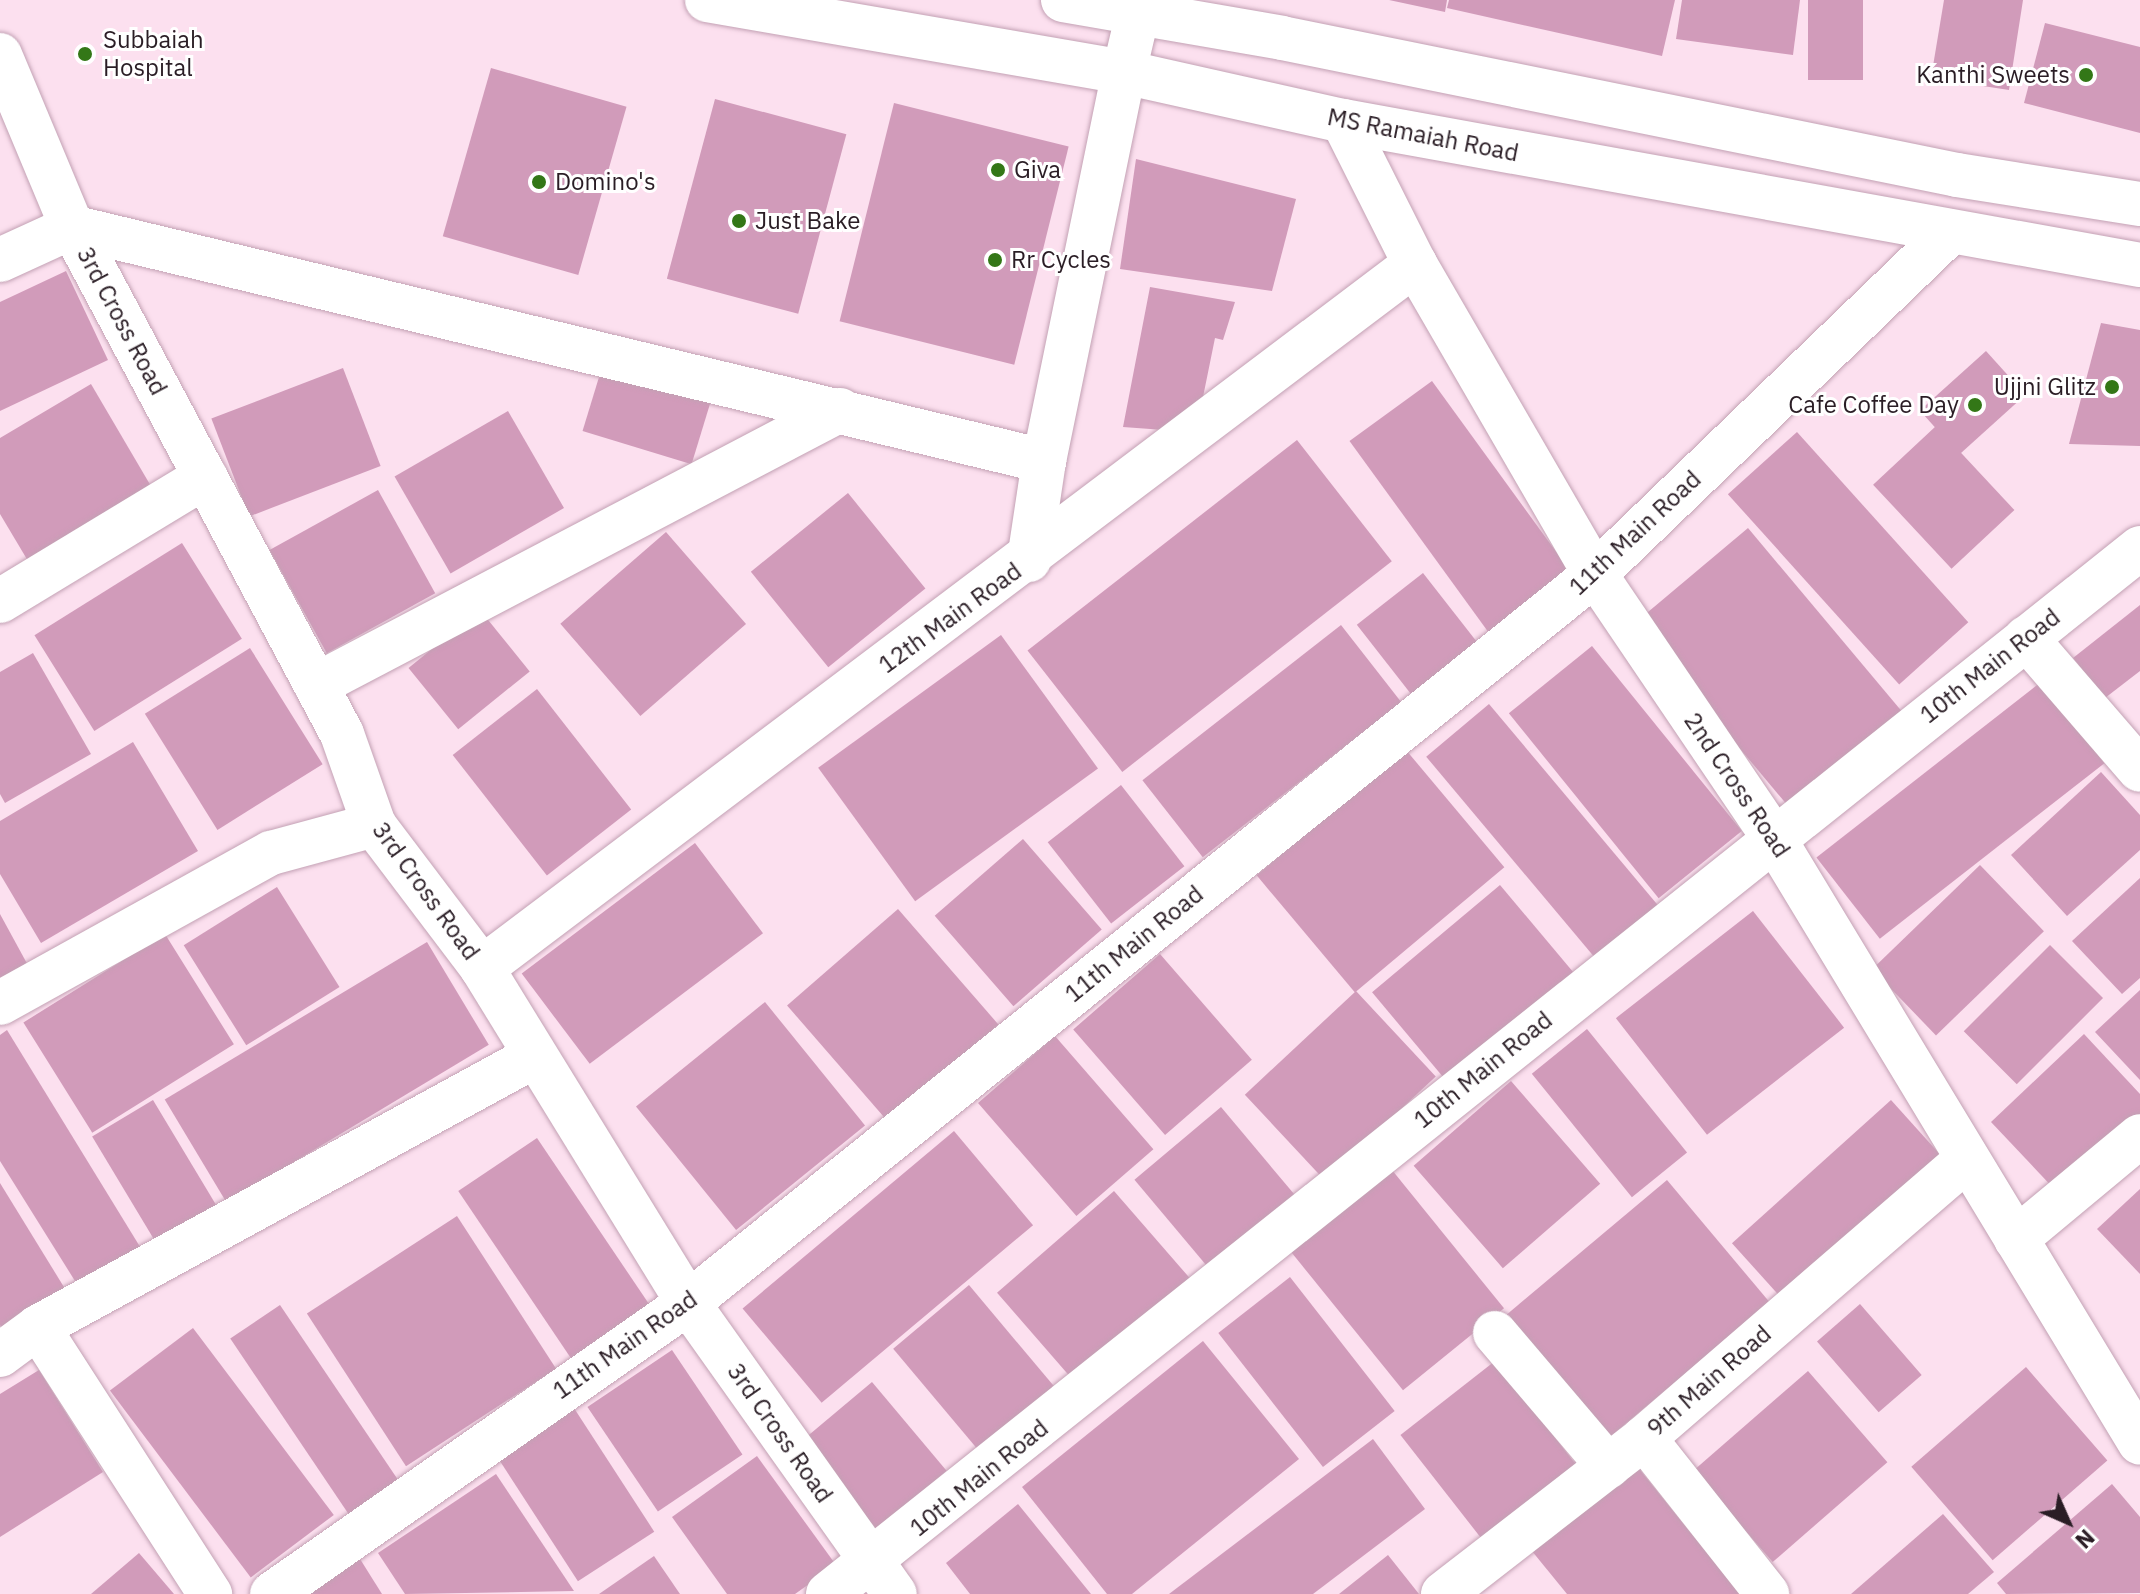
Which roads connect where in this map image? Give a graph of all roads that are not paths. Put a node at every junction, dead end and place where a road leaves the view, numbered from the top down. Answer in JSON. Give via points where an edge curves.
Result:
{"nodes":[{"id":1,"x":707,"y":0,"type":"edge"},
{"id":2,"x":1063,"y":0,"type":"edge"},
{"id":3,"x":1140,"y":6,"type":"edge"},
{"id":4,"x":0,"y":55,"type":"edge"},
{"id":5,"x":1124,"y":72,"type":"junction"},
{"id":6,"x":1343,"y":121,"type":"junction"},
{"id":7,"x":2140,"y":204,"type":"edge"},
{"id":8,"x":72,"y":227,"type":"junction"},
{"id":9,"x":1947,"y":235,"type":"junction"},
{"id":10,"x":0,"y":260,"type":"edge"},
{"id":11,"x":1415,"y":264,"type":"junction"},
{"id":12,"x":2140,"y":265,"type":"edge"},
{"id":13,"x":840,"y":410,"type":"junction"},
{"id":14,"x":1044,"y":461,"type":"junction"},
{"id":15,"x":205,"y":477,"type":"junction"},
{"id":16,"x":2140,"y":548,"type":"edge"},
{"id":17,"x":1029,"y":560,"type":"junction"},
{"id":18,"x":1595,"y":574,"type":"junction"},
{"id":19,"x":0,"y":601,"type":"edge"},
{"id":20,"x":2026,"y":638,"type":"junction"},
{"id":21,"x":316,"y":685,"type":"junction"},
{"id":22,"x":2140,"y":770,"type":"edge"},
{"id":23,"x":374,"y":825,"type":"junction"},
{"id":24,"x":1773,"y":837,"type":"junction"},
{"id":25,"x":482,"y":968,"type":"junction"},
{"id":26,"x":0,"y":1003,"type":"edge"},
{"id":27,"x":533,"y":1057,"type":"junction"},
{"id":28,"x":2140,"y":1136,"type":"edge"},
{"id":29,"x":1967,"y":1159,"type":"junction"},
{"id":30,"x":2016,"y":1239,"type":"junction"},
{"id":31,"x":688,"y":1303,"type":"junction"},
{"id":32,"x":38,"y":1327,"type":"junction"},
{"id":33,"x":1495,"y":1333,"type":"dead end"},
{"id":34,"x":0,"y":1355,"type":"edge"},
{"id":35,"x":1644,"y":1438,"type":"junction"},
{"id":36,"x":2140,"y":1443,"type":"edge"},
{"id":37,"x":1608,"y":1466,"type":"junction"},
{"id":38,"x":883,"y":1579,"type":"edge"},
{"id":39,"x":210,"y":1594,"type":"edge"},
{"id":40,"x":272,"y":1594,"type":"edge"},
{"id":41,"x":828,"y":1594,"type":"edge"},
{"id":42,"x":1443,"y":1594,"type":"edge"},
{"id":43,"x":1767,"y":1594,"type":"edge"}],
"edges":[{"from":1,"to":5,"type":"street","name":"MS Ramaiah Road"},
{"from":2,"to":3,"type":"street"},
{"from":3,"to":5,"type":"street"},
{"from":3,"to":7,"type":"street","via":[[1957,175]]},
{"from":4,"to":8,"type":"street","name":"3rd Cross Road"},
{"from":5,"to":6,"type":"street","name":"MS Ramaiah Road"},
{"from":5,"to":14,"type":"street"},
{"from":6,"to":9,"type":"street","name":"MS Ramaiah Road"},
{"from":6,"to":11,"type":"street","name":"2nd Cross Road"},
{"from":8,"to":10,"type":"street"},
{"from":8,"to":13,"type":"street"},
{"from":8,"to":15,"type":"street","name":"3rd Cross Road"},
{"from":9,"to":12,"type":"street","name":"MS Ramaiah Road"},
{"from":9,"to":18,"type":"street","name":"11th Main Road"},
{"from":11,"to":17,"type":"street","name":"12th Main Road"},
{"from":11,"to":18,"type":"street","name":"2nd Cross Road"},
{"from":13,"to":14,"type":"street"},
{"from":13,"to":21,"type":"street"},
{"from":14,"to":17,"type":"street"},
{"from":15,"to":19,"type":"street"},
{"from":15,"to":21,"type":"street","name":"3rd Cross Road"},
{"from":16,"to":20,"type":"street","name":"10th Main Road"},
{"from":17,"to":25,"type":"street","name":"12th Main Road"},
{"from":18,"to":24,"type":"street","name":"2nd Cross Road"},
{"from":18,"to":31,"type":"street","name":"11th Main Road"},
{"from":20,"to":22,"type":"street"},
{"from":20,"to":24,"type":"street","name":"10th Main Road"},
{"from":21,"to":23,"type":"street","name":"3rd Cross Road","via":[[342,734]]},
{"from":23,"to":25,"type":"street","name":"3rd Cross Road"},
{"from":23,"to":26,"type":"street","via":[[271,853]]},
{"from":24,"to":29,"type":"street","name":"2nd Cross Road"},
{"from":24,"to":38,"type":"street","name":"10th Main Road"},
{"from":25,"to":27,"type":"street","name":"3rd Cross Road"},
{"from":27,"to":31,"type":"street","name":"3rd Cross Road"},
{"from":27,"to":32,"type":"street"},
{"from":28,"to":30,"type":"street"},
{"from":29,"to":30,"type":"street","name":"2nd Cross Road"},
{"from":29,"to":35,"type":"street","name":"9th Main Road"},
{"from":30,"to":36,"type":"street","name":"2nd Cross Road"},
{"from":31,"to":38,"type":"street","name":"3rd Cross Road"},
{"from":31,"to":40,"type":"street","name":"11th Main Road"},
{"from":32,"to":34,"type":"street"},
{"from":32,"to":39,"type":"street"},
{"from":33,"to":37,"type":"street"},
{"from":35,"to":37,"type":"street","name":"9th Main Road"},
{"from":35,"to":43,"type":"street"},
{"from":37,"to":42,"type":"street","name":"9th Main Road"},
{"from":38,"to":41,"type":"street","name":"10th Main Road"}]}
